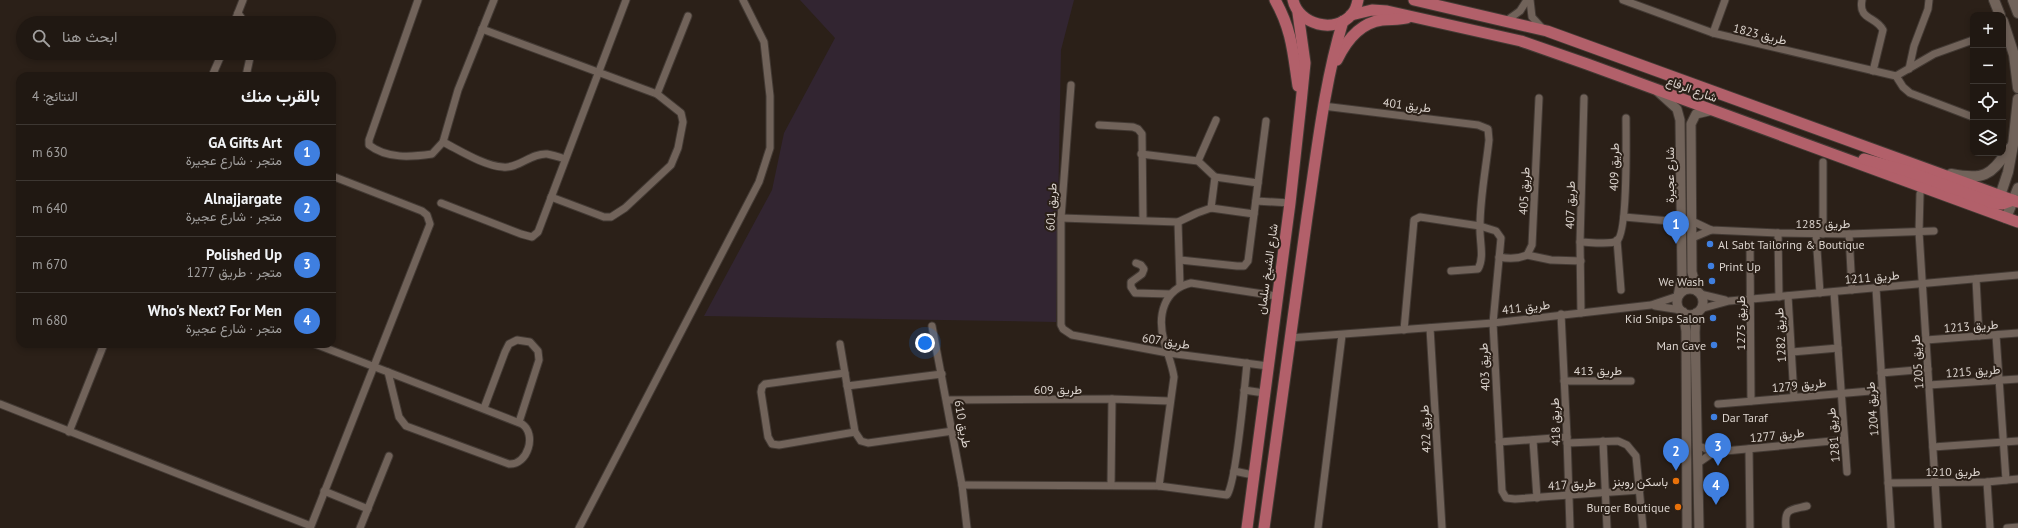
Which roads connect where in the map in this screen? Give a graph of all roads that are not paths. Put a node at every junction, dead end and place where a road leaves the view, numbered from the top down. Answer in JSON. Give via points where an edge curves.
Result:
{"nodes":[{"id":1,"x":243,"y":0,"type":"edge"},
{"id":2,"x":418,"y":0,"type":"edge"},
{"id":3,"x":494,"y":0,"type":"edge"},
{"id":4,"x":626,"y":0,"type":"edge"},
{"id":5,"x":742,"y":0,"type":"edge"},
{"id":6,"x":1275,"y":0,"type":"edge"},
{"id":7,"x":1293,"y":0,"type":"edge"},
{"id":8,"x":1358,"y":0,"type":"edge"},
{"id":9,"x":1414,"y":0,"type":"edge"},
{"id":10,"x":1442,"y":0,"type":"edge"},
{"id":11,"x":1527,"y":0,"type":"edge"},
{"id":12,"x":1530,"y":0,"type":"edge"},
{"id":13,"x":1623,"y":0,"type":"edge"},
{"id":14,"x":1725,"y":0,"type":"edge"},
{"id":15,"x":1862,"y":0,"type":"edge"},
{"id":16,"x":1929,"y":0,"type":"edge"},
{"id":17,"x":1994,"y":0,"type":"edge"},
{"id":18,"x":2013,"y":0,"type":"edge"},
{"id":19,"x":1463,"y":11,"type":"junction"},
{"id":20,"x":1999,"y":12,"type":"edge"},
{"id":21,"x":238,"y":13,"type":"junction"},
{"id":22,"x":1298,"y":13,"type":"junction"},
{"id":23,"x":2018,"y":13,"type":"edge"},
{"id":24,"x":237,"y":16,"type":"edge"},
{"id":25,"x":240,"y":16,"type":"edge"},
{"id":26,"x":688,"y":16,"type":"dead end"},
{"id":27,"x":1410,"y":17,"type":"junction"},
{"id":28,"x":1347,"y":18,"type":"junction"},
{"id":29,"x":1506,"y":21,"type":"junction"},
{"id":30,"x":482,"y":29,"type":"junction"},
{"id":31,"x":1547,"y":31,"type":"junction"},
{"id":32,"x":2006,"y":32,"type":"edge"},
{"id":33,"x":1713,"y":33,"type":"junction"},
{"id":34,"x":1970,"y":41,"type":"edge"},
{"id":35,"x":219,"y":60,"type":"edge"},
{"id":36,"x":249,"y":60,"type":"edge"},
{"id":37,"x":1909,"y":69,"type":"junction"},
{"id":38,"x":1873,"y":71,"type":"junction"},
{"id":39,"x":214,"y":72,"type":"edge"},
{"id":40,"x":247,"y":72,"type":"edge"},
{"id":41,"x":597,"y":74,"type":"junction"},
{"id":42,"x":1896,"y":76,"type":"junction"},
{"id":43,"x":1329,"y":77,"type":"junction"},
{"id":44,"x":1070,"y":85,"type":"dead end"},
{"id":45,"x":2018,"y":88,"type":"edge"},
{"id":46,"x":1654,"y":89,"type":"junction"},
{"id":47,"x":657,"y":94,"type":"junction"},
{"id":48,"x":1539,"y":98,"type":"dead end"},
{"id":49,"x":1584,"y":98,"type":"dead end"},
{"id":50,"x":2018,"y":99,"type":"edge"},
{"id":51,"x":1301,"y":103,"type":"junction"},
{"id":52,"x":1324,"y":106,"type":"junction"},
{"id":53,"x":1713,"y":110,"type":"junction"},
{"id":54,"x":1970,"y":116,"type":"edge"},
{"id":55,"x":1626,"y":118,"type":"dead end"},
{"id":56,"x":1216,"y":120,"type":"dead end"},
{"id":57,"x":1266,"y":121,"type":"dead end"},
{"id":58,"x":1099,"y":125,"type":"dead end"},
{"id":59,"x":443,"y":142,"type":"junction"},
{"id":60,"x":2013,"y":145,"type":"junction"},
{"id":61,"x":1141,"y":154,"type":"junction"},
{"id":62,"x":1823,"y":156,"type":"junction"},
{"id":63,"x":565,"y":159,"type":"junction"},
{"id":64,"x":1198,"y":161,"type":"junction"},
{"id":65,"x":1933,"y":170,"type":"junction"},
{"id":66,"x":1215,"y":177,"type":"junction"},
{"id":67,"x":336,"y":178,"type":"edge"},
{"id":68,"x":1258,"y":183,"type":"junction"},
{"id":69,"x":2018,"y":188,"type":"edge"},
{"id":70,"x":1920,"y":194,"type":"dead end"},
{"id":71,"x":551,"y":197,"type":"junction"},
{"id":72,"x":1999,"y":199,"type":"junction"},
{"id":73,"x":1256,"y":201,"type":"junction"},
{"id":74,"x":2016,"y":201,"type":"edge"},
{"id":75,"x":441,"y":203,"type":"dead end"},
{"id":76,"x":1290,"y":203,"type":"junction"},
{"id":77,"x":1211,"y":208,"type":"junction"},
{"id":78,"x":1254,"y":214,"type":"junction"},
{"id":79,"x":2004,"y":216,"type":"junction"},
{"id":80,"x":1624,"y":217,"type":"junction"},
{"id":81,"x":1061,"y":218,"type":"junction"},
{"id":82,"x":1143,"y":220,"type":"junction"},
{"id":83,"x":1692,"y":221,"type":"junction"},
{"id":84,"x":1178,"y":222,"type":"junction"},
{"id":85,"x":1681,"y":222,"type":"junction"},
{"id":86,"x":2018,"y":222,"type":"edge"},
{"id":87,"x":1480,"y":226,"type":"junction"},
{"id":88,"x":1711,"y":230,"type":"junction"},
{"id":89,"x":1934,"y":231,"type":"dead end"},
{"id":90,"x":1919,"y":232,"type":"junction"},
{"id":91,"x":1778,"y":233,"type":"junction"},
{"id":92,"x":1820,"y":234,"type":"junction"},
{"id":93,"x":1849,"y":234,"type":"junction"},
{"id":94,"x":1692,"y":238,"type":"junction"},
{"id":95,"x":1618,"y":240,"type":"junction"},
{"id":96,"x":1580,"y":242,"type":"junction"},
{"id":97,"x":1750,"y":245,"type":"dead end"},
{"id":98,"x":1527,"y":255,"type":"junction"},
{"id":99,"x":1499,"y":257,"type":"junction"},
{"id":100,"x":1180,"y":260,"type":"junction"},
{"id":101,"x":1581,"y":261,"type":"junction"},
{"id":102,"x":1136,"y":263,"type":"dead end"},
{"id":103,"x":1451,"y":271,"type":"dead end"},
{"id":104,"x":2018,"y":274,"type":"edge"},
{"id":105,"x":1976,"y":279,"type":"junction"},
{"id":106,"x":1923,"y":284,"type":"junction"},
{"id":107,"x":1180,"y":286,"type":"junction"},
{"id":108,"x":1876,"y":288,"type":"junction"},
{"id":109,"x":1621,"y":290,"type":"dead end"},
{"id":110,"x":1852,"y":290,"type":"junction"},
{"id":111,"x":1834,"y":292,"type":"junction"},
{"id":112,"x":1698,"y":293,"type":"junction"},
{"id":113,"x":1820,"y":293,"type":"junction"},
{"id":114,"x":1170,"y":294,"type":"junction"},
{"id":115,"x":1276,"y":296,"type":"junction"},
{"id":116,"x":1678,"y":296,"type":"junction"},
{"id":117,"x":1788,"y":296,"type":"junction"},
{"id":118,"x":1779,"y":297,"type":"junction"},
{"id":119,"x":1751,"y":299,"type":"junction"},
{"id":120,"x":1729,"y":301,"type":"junction"},
{"id":121,"x":1651,"y":305,"type":"junction"},
{"id":122,"x":1682,"y":311,"type":"junction"},
{"id":123,"x":1698,"y":311,"type":"junction"},
{"id":124,"x":1581,"y":313,"type":"junction"},
{"id":125,"x":1561,"y":314,"type":"junction"},
{"id":126,"x":1493,"y":323,"type":"junction"},
{"id":127,"x":932,"y":326,"type":"dead end"},
{"id":128,"x":1430,"y":328,"type":"junction"},
{"id":129,"x":1063,"y":329,"type":"joint"},
{"id":130,"x":1404,"y":330,"type":"junction"},
{"id":131,"x":2018,"y":333,"type":"edge"},
{"id":132,"x":1342,"y":335,"type":"junction"},
{"id":133,"x":1996,"y":335,"type":"junction"},
{"id":134,"x":1979,"y":336,"type":"junction"},
{"id":135,"x":1289,"y":338,"type":"junction"},
{"id":136,"x":1926,"y":340,"type":"junction"},
{"id":137,"x":840,"y":344,"type":"dead end"},
{"id":138,"x":102,"y":348,"type":"edge"},
{"id":139,"x":325,"y":348,"type":"edge"},
{"id":140,"x":1838,"y":348,"type":"junction"},
{"id":141,"x":1792,"y":352,"type":"junction"},
{"id":142,"x":1168,"y":353,"type":"junction"},
{"id":143,"x":1247,"y":363,"type":"junction"},
{"id":144,"x":1268,"y":366,"type":"junction"},
{"id":145,"x":375,"y":367,"type":"junction"},
{"id":146,"x":1928,"y":369,"type":"junction"},
{"id":147,"x":388,"y":372,"type":"junction"},
{"id":148,"x":845,"y":373,"type":"junction"},
{"id":149,"x":1881,"y":373,"type":"junction"},
{"id":150,"x":942,"y":374,"type":"junction"},
{"id":151,"x":2018,"y":379,"type":"edge"},
{"id":152,"x":1999,"y":380,"type":"junction"},
{"id":153,"x":1564,"y":381,"type":"junction"},
{"id":154,"x":1631,"y":381,"type":"dead end"},
{"id":155,"x":1929,"y":385,"type":"junction"},
{"id":156,"x":847,"y":386,"type":"junction"},
{"id":157,"x":1244,"y":390,"type":"junction"},
{"id":158,"x":1882,"y":390,"type":"junction"},
{"id":159,"x":1840,"y":392,"type":"junction"},
{"id":160,"x":1264,"y":393,"type":"junction"},
{"id":161,"x":1794,"y":397,"type":"junction"},
{"id":162,"x":1112,"y":399,"type":"junction"},
{"id":163,"x":947,"y":400,"type":"junction"},
{"id":164,"x":1169,"y":401,"type":"junction"},
{"id":165,"x":1751,"y":402,"type":"junction"},
{"id":166,"x":0,"y":404,"type":"edge"},
{"id":167,"x":1718,"y":404,"type":"dead end"},
{"id":168,"x":484,"y":408,"type":"junction"},
{"id":169,"x":519,"y":422,"type":"junction"},
{"id":170,"x":953,"y":431,"type":"junction"},
{"id":171,"x":69,"y":432,"type":"junction"},
{"id":172,"x":855,"y":432,"type":"junction"},
{"id":173,"x":1533,"y":440,"type":"junction"},
{"id":174,"x":1568,"y":440,"type":"junction"},
{"id":175,"x":1843,"y":440,"type":"junction"},
{"id":176,"x":1602,"y":441,"type":"junction"},
{"id":177,"x":2018,"y":441,"type":"edge"},
{"id":178,"x":1499,"y":442,"type":"junction"},
{"id":179,"x":2002,"y":442,"type":"junction"},
{"id":180,"x":1699,"y":446,"type":"junction"},
{"id":181,"x":1933,"y":447,"type":"junction"},
{"id":182,"x":1749,"y":449,"type":"junction"},
{"id":183,"x":1714,"y":452,"type":"junction"},
{"id":184,"x":389,"y":456,"type":"dead end"},
{"id":185,"x":1698,"y":463,"type":"junction"},
{"id":186,"x":1234,"y":471,"type":"junction"},
{"id":187,"x":1847,"y":472,"type":"dead end"},
{"id":188,"x":1253,"y":475,"type":"junction"},
{"id":189,"x":2018,"y":479,"type":"edge"},
{"id":190,"x":2006,"y":480,"type":"junction"},
{"id":191,"x":1935,"y":481,"type":"junction"},
{"id":192,"x":1987,"y":482,"type":"junction"},
{"id":193,"x":1888,"y":483,"type":"junction"},
{"id":194,"x":962,"y":485,"type":"junction"},
{"id":195,"x":1111,"y":485,"type":"junction"},
{"id":196,"x":1159,"y":486,"type":"junction"},
{"id":197,"x":1640,"y":490,"type":"junction"},
{"id":198,"x":324,"y":492,"type":"junction"},
{"id":199,"x":1605,"y":492,"type":"junction"},
{"id":200,"x":1568,"y":496,"type":"junction"},
{"id":201,"x":1506,"y":498,"type":"joint"},
{"id":202,"x":1537,"y":498,"type":"junction"},
{"id":203,"x":1807,"y":506,"type":"dead end"},
{"id":204,"x":368,"y":509,"type":"junction"},
{"id":205,"x":2018,"y":527,"type":"edge"},
{"id":206,"x":360,"y":528,"type":"edge"},
{"id":207,"x":579,"y":528,"type":"edge"},
{"id":208,"x":967,"y":528,"type":"edge"},
{"id":209,"x":1247,"y":528,"type":"edge"},
{"id":210,"x":1264,"y":528,"type":"edge"},
{"id":211,"x":1318,"y":528,"type":"edge"},
{"id":212,"x":1442,"y":528,"type":"edge"},
{"id":213,"x":1570,"y":528,"type":"edge"},
{"id":214,"x":1607,"y":528,"type":"edge"},
{"id":215,"x":1643,"y":528,"type":"edge"},
{"id":216,"x":1687,"y":528,"type":"edge"},
{"id":217,"x":1699,"y":528,"type":"edge"},
{"id":218,"x":1750,"y":528,"type":"edge"},
{"id":219,"x":1786,"y":528,"type":"edge"},
{"id":220,"x":1891,"y":528,"type":"edge"},
{"id":221,"x":1938,"y":528,"type":"edge"},
{"id":222,"x":1990,"y":528,"type":"edge"},
{"id":223,"x":2007,"y":528,"type":"edge"},
{"id":224,"x":2015,"y":528,"type":"edge"}],
"edges":[{"from":1,"to":21,"type":"street"},
{"from":2,"to":59,"type":"street","via":[[369,145],[391,154],[410,157],[432,154]]},
{"from":3,"to":30,"type":"street"},
{"from":4,"to":41,"type":"street"},
{"from":5,"to":207,"type":"street","via":[[764,42],[770,96],[770,148],[759,182]]},
{"from":6,"to":51,"type":"main road","via":[[1290,32]]},
{"from":7,"to":22,"type":"main road","name":"شارع الشيخ سلمان"},
{"from":8,"to":28,"type":"main road"},
{"from":9,"to":19,"type":"main road","name":"شارع الرفاع"},
{"from":10,"to":19,"type":"main road"},
{"from":11,"to":29,"type":"street","via":[[1520,11]]},
{"from":12,"to":31,"type":"street","via":[[1532,17]]},
{"from":13,"to":33,"type":"street","name":"طريق 1823"},
{"from":14,"to":33,"type":"street"},
{"from":15,"to":38,"type":"street","via":[[1862,11],[1865,16],[1883,30]]},
{"from":16,"to":37,"type":"street"},
{"from":17,"to":20,"type":"main road"},
{"from":18,"to":23,"type":"main road"},
{"from":19,"to":29,"type":"main road","name":"شارع الرفاع"},
{"from":21,"to":24,"type":"street"},
{"from":21,"to":25,"type":"street"},
{"from":22,"to":28,"type":"main road","name":"شارع الرفاع","via":[[1309,21],[1321,25],[1334,24]]},
{"from":22,"to":51,"type":"main road","name":"شارع الشيخ سلمان","via":[[1305,63]]},
{"from":26,"to":47,"type":"street"},
{"from":27,"to":28,"type":"main road","name":"شارع الرفاع","via":[[1379,10]]},
{"from":27,"to":43,"type":"main road","via":[[1383,20],[1361,28],[1343,47]]},
{"from":27,"to":46,"type":"main road","name":"شارع الرفاع","via":[[1521,41]]},
{"from":28,"to":43,"type":"main road"},
{"from":29,"to":31,"type":"main road","name":"شارع الرفاع"},
{"from":30,"to":41,"type":"street"},
{"from":30,"to":59,"type":"street","via":[[458,90]]},
{"from":31,"to":65,"type":"main road","name":"شارع الرفاع"},
{"from":32,"to":45,"type":"main road","via":[[2014,55]]},
{"from":33,"to":38,"type":"street","name":"طريق 1823"},
{"from":34,"to":37,"type":"street","via":[[1934,54]]},
{"from":35,"to":39,"type":"street"},
{"from":36,"to":40,"type":"street"},
{"from":37,"to":42,"type":"street"},
{"from":38,"to":42,"type":"street","name":"طريق 1823"},
{"from":41,"to":47,"type":"street"},
{"from":41,"to":63,"type":"street"},
{"from":42,"to":54,"type":"street","via":[[1910,93]]},
{"from":43,"to":52,"type":"main road"},
{"from":44,"to":81,"type":"street","name":"طريق 601"},
{"from":46,"to":53,"type":"main road","name":"شارع الرفاع"},
{"from":46,"to":85,"type":"street","name":"شارع عجيرة","via":[[1677,109],[1680,120]]},
{"from":47,"to":71,"type":"street","via":[[681,113],[683,122],[678,148],[671,165],[662,174],[625,208],[611,217],[604,217]]},
{"from":48,"to":98,"type":"street","name":"طريق 405","via":[[1532,245]]},
{"from":49,"to":96,"type":"street","name":"طريق 407"},
{"from":50,"to":60,"type":"main road"},
{"from":51,"to":76,"type":"main road","name":"شارع الشيخ سلمان"},
{"from":52,"to":87,"type":"street","name":"طريق 401","via":[[1478,125],[1488,129]]},
{"from":52,"to":135,"type":"main road"},
{"from":53,"to":62,"type":"main road","name":"شارع الرفاع"},
{"from":53,"to":83,"type":"street","name":"شارع عجيرة","via":[[1696,114],[1691,124]]},
{"from":55,"to":80,"type":"street","name":"طريق 409"},
{"from":56,"to":64,"type":"street"},
{"from":57,"to":68,"type":"street"},
{"from":58,"to":61,"type":"street","via":[[1138,129],[1142,134]]},
{"from":59,"to":63,"type":"street","via":[[472,157],[502,168],[546,154]]},
{"from":60,"to":65,"type":"main road","via":[[1994,169],[1985,175],[1972,178]]},
{"from":60,"to":72,"type":"main road"},
{"from":61,"to":64,"type":"street"},
{"from":61,"to":82,"type":"street"},
{"from":62,"to":72,"type":"main road","via":[[1886,165]]},
{"from":62,"to":79,"type":"main road","name":"شارع الرفاع"},
{"from":62,"to":92,"type":"street"},
{"from":63,"to":71,"type":"street"},
{"from":64,"to":66,"type":"street"},
{"from":65,"to":72,"type":"main road","name":"شارع الرفاع"},
{"from":66,"to":68,"type":"street"},
{"from":66,"to":77,"type":"street"},
{"from":67,"to":145,"type":"street","via":[[422,210],[430,221],[429,230]]},
{"from":68,"to":73,"type":"street"},
{"from":69,"to":74,"type":"main road"},
{"from":70,"to":90,"type":"street","name":"طريق 1205"},
{"from":71,"to":75,"type":"street","via":[[538,232],[532,236]]},
{"from":72,"to":74,"type":"main road","name":"شارع الرفاع"},
{"from":72,"to":79,"type":"main road"},
{"from":73,"to":76,"type":"street"},
{"from":73,"to":78,"type":"street"},
{"from":74,"to":79,"type":"main road"},
{"from":76,"to":115,"type":"main road","name":"شارع الشيخ سلمان"},
{"from":77,"to":78,"type":"street"},
{"from":77,"to":84,"type":"street"},
{"from":78,"to":100,"type":"street","via":[[1248,261],[1244,266]]},
{"from":79,"to":86,"type":"main road","name":"شارع الرفاع"},
{"from":80,"to":85,"type":"street"},
{"from":80,"to":95,"type":"street","name":"طريق 409"},
{"from":81,"to":82,"type":"street"},
{"from":81,"to":129,"type":"street","name":"طريق 601"},
{"from":82,"to":84,"type":"street"},
{"from":83,"to":88,"type":"street","name":"طريق 1285"},
{"from":83,"to":94,"type":"street","name":"شارع عجيرة"},
{"from":84,"to":100,"type":"street"},
{"from":85,"to":116,"type":"street","name":"شارع عجيرة","via":[[1682,275]]},
{"from":87,"to":99,"type":"street","name":"طريق 403","via":[[1500,234]]},
{"from":87,"to":103,"type":"street","via":[[1481,252],[1478,269]]},
{"from":87,"to":130,"type":"street","via":[[1420,217],[1414,220]]},
{"from":88,"to":91,"type":"street","name":"طريق 1285"},
{"from":88,"to":94,"type":"street","name":"طريق 1285"},
{"from":89,"to":90,"type":"street","name":"طريق 1285"},
{"from":90,"to":93,"type":"street","name":"طريق 1285"},
{"from":90,"to":106,"type":"street","name":"طريق 1205"},
{"from":91,"to":92,"type":"street","name":"طريق 1285"},
{"from":91,"to":118,"type":"street"},
{"from":92,"to":93,"type":"street","name":"طريق 1285"},
{"from":92,"to":113,"type":"street"},
{"from":93,"to":110,"type":"street"},
{"from":94,"to":112,"type":"street","name":"شارع عجيرة","via":[[1692,272]]},
{"from":95,"to":96,"type":"street","via":[[1612,243]]},
{"from":95,"to":109,"type":"street","name":"طريق 409"},
{"from":96,"to":101,"type":"street","name":"طريق 407"},
{"from":97,"to":119,"type":"street","name":"طريق 1275"},
{"from":98,"to":99,"type":"street","via":[[1509,259]]},
{"from":98,"to":101,"type":"street","via":[[1551,260]]},
{"from":99,"to":126,"type":"street","name":"طريق 403"},
{"from":100,"to":107,"type":"street"},
{"from":101,"to":124,"type":"street","name":"طريق 407"},
{"from":102,"to":114,"type":"street","via":[[1141,264],[1144,269],[1142,274],[1131,282],[1134,293]]},
{"from":104,"to":105,"type":"street","name":"طريق 1211"},
{"from":105,"to":106,"type":"street","name":"طريق 1211"},
{"from":105,"to":134,"type":"street"},
{"from":106,"to":108,"type":"street","name":"طريق 1211"},
{"from":106,"to":136,"type":"street","name":"طريق 1205"},
{"from":107,"to":114,"type":"street"},
{"from":107,"to":115,"type":"street","via":[[1191,283]]},
{"from":108,"to":110,"type":"street","name":"طريق 1211"},
{"from":108,"to":149,"type":"street","name":"طريق 1204"},
{"from":110,"to":111,"type":"street","name":"طريق 1211"},
{"from":111,"to":113,"type":"street","name":"طريق 1211"},
{"from":111,"to":140,"type":"street","name":"طريق 1281"},
{"from":112,"to":116,"type":"street","via":[[1689,289]]},
{"from":112,"to":120,"type":"street","name":"طريق 1211"},
{"from":112,"to":123,"type":"street","via":[[1703,301]]},
{"from":113,"to":117,"type":"street","name":"طريق 1211"},
{"from":114,"to":142,"type":"street","via":[[1166,300],[1162,324]]},
{"from":115,"to":144,"type":"main road","name":"شارع الشيخ سلمان"},
{"from":116,"to":121,"type":"street","name":"طريق 411"},
{"from":116,"to":122,"type":"street","via":[[1677,303]]},
{"from":117,"to":118,"type":"street","name":"طريق 1211"},
{"from":117,"to":141,"type":"street","name":"طريق 1282"},
{"from":118,"to":119,"type":"street","name":"طريق 1211"},
{"from":119,"to":120,"type":"street","name":"طريق 1211"},
{"from":119,"to":165,"type":"street","name":"طريق 1275"},
{"from":120,"to":123,"type":"street","name":"طريق 1211"},
{"from":121,"to":122,"type":"street","name":"طريق 411"},
{"from":121,"to":124,"type":"street","name":"طريق 411"},
{"from":122,"to":123,"type":"street","via":[[1687,314]]},
{"from":122,"to":216,"type":"street","via":[[1686,331]]},
{"from":123,"to":180,"type":"street","via":[[1694,332]]},
{"from":124,"to":125,"type":"street","name":"طريق 411"},
{"from":125,"to":126,"type":"street","name":"طريق 411"},
{"from":125,"to":153,"type":"street","name":"طريق 418"},
{"from":126,"to":128,"type":"street","name":"طريق 411"},
{"from":126,"to":178,"type":"street","name":"طريق 403"},
{"from":127,"to":150,"type":"street","name":"طريق 610"},
{"from":128,"to":130,"type":"street","name":"طريق 411"},
{"from":128,"to":212,"type":"street","name":"طريق 422"},
{"from":129,"to":142,"type":"street","name":"طريق 607","via":[[1072,335]]},
{"from":130,"to":132,"type":"street","name":"طريق 411"},
{"from":131,"to":133,"type":"street","name":"طريق 1213"},
{"from":132,"to":135,"type":"street","name":"طريق 411"},
{"from":132,"to":211,"type":"street"},
{"from":133,"to":134,"type":"street","name":"طريق 1213"},
{"from":133,"to":152,"type":"street"},
{"from":134,"to":136,"type":"street","name":"طريق 1213"},
{"from":135,"to":210,"type":"main road"},
{"from":136,"to":146,"type":"street","name":"طريق 1205"},
{"from":137,"to":148,"type":"street"},
{"from":138,"to":171,"type":"street"},
{"from":139,"to":145,"type":"street"},
{"from":140,"to":141,"type":"street"},
{"from":140,"to":159,"type":"street","name":"طريق 1281"},
{"from":141,"to":161,"type":"street","name":"طريق 1282"},
{"from":142,"to":143,"type":"street","name":"طريق 607"},
{"from":142,"to":164,"type":"street","via":[[1174,377]]},
{"from":143,"to":144,"type":"street","name":"طريق 607"},
{"from":143,"to":157,"type":"street"},
{"from":144,"to":160,"type":"main road","name":"شارع الشيخ سلمان"},
{"from":145,"to":147,"type":"street"},
{"from":145,"to":198,"type":"street"},
{"from":146,"to":149,"type":"street"},
{"from":146,"to":155,"type":"street","name":"طريق 1205"},
{"from":147,"to":168,"type":"street"},
{"from":147,"to":169,"type":"street","via":[[399,416],[409,427],[512,464],[522,459],[530,444],[529,430]]},
{"from":148,"to":156,"type":"street"},
{"from":148,"to":172,"type":"street","via":[[765,384],[761,392],[768,437],[772,444],[779,445]]},
{"from":149,"to":158,"type":"street","name":"طريق 1204"},
{"from":150,"to":156,"type":"street"},
{"from":150,"to":163,"type":"street","name":"طريق 610"},
{"from":151,"to":152,"type":"street","name":"طريق 1215"},
{"from":152,"to":155,"type":"street","name":"طريق 1215"},
{"from":152,"to":179,"type":"street"},
{"from":153,"to":154,"type":"street","name":"طريق 413"},
{"from":153,"to":174,"type":"street","name":"طريق 418"},
{"from":155,"to":181,"type":"street","name":"طريق 1205"},
{"from":156,"to":172,"type":"street"},
{"from":157,"to":160,"type":"street"},
{"from":157,"to":186,"type":"street"},
{"from":158,"to":159,"type":"street","name":"طريق 1279"},
{"from":158,"to":193,"type":"street","name":"طريق 1204"},
{"from":159,"to":161,"type":"street","name":"طريق 1279"},
{"from":159,"to":175,"type":"street","name":"طريق 1281"},
{"from":160,"to":188,"type":"main road","name":"شارع الشيخ سلمان"},
{"from":161,"to":165,"type":"street","name":"طريق 1279"},
{"from":162,"to":163,"type":"street","name":"طريق 609"},
{"from":162,"to":164,"type":"street","name":"طريق 609"},
{"from":162,"to":195,"type":"street"},
{"from":163,"to":170,"type":"street","name":"طريق 610"},
{"from":164,"to":196,"type":"street"},
{"from":165,"to":167,"type":"street","name":"طريق 1279"},
{"from":166,"to":171,"type":"street"},
{"from":168,"to":169,"type":"street"},
{"from":168,"to":169,"type":"street","via":[[507,348],[517,340],[530,342],[538,351],[539,360]]},
{"from":170,"to":172,"type":"street","via":[[868,443],[861,441]]},
{"from":170,"to":194,"type":"street","name":"طريق 610"},
{"from":171,"to":198,"type":"street","via":[[311,526]]},
{"from":173,"to":174,"type":"street"},
{"from":173,"to":178,"type":"street"},
{"from":173,"to":202,"type":"street"},
{"from":174,"to":176,"type":"street"},
{"from":174,"to":200,"type":"street","name":"طريق 418"},
{"from":175,"to":182,"type":"street","name":"طريق 1277"},
{"from":175,"to":187,"type":"street","name":"طريق 1281"},
{"from":176,"to":197,"type":"street","via":[[1618,441],[1627,445],[1636,456]]},
{"from":176,"to":199,"type":"street"},
{"from":177,"to":179,"type":"street"},
{"from":178,"to":201,"type":"street","name":"طريق 403","via":[[1502,491]]},
{"from":179,"to":181,"type":"street"},
{"from":179,"to":190,"type":"street"},
{"from":180,"to":183,"type":"street","name":"طريق 1277"},
{"from":180,"to":185,"type":"street"},
{"from":181,"to":191,"type":"street","name":"طريق 1205"},
{"from":182,"to":183,"type":"street","name":"طريق 1277"},
{"from":182,"to":218,"type":"street"},
{"from":183,"to":185,"type":"street","name":"طريق 1277"},
{"from":184,"to":204,"type":"street"},
{"from":185,"to":217,"type":"street"},
{"from":186,"to":188,"type":"street"},
{"from":186,"to":196,"type":"street","via":[[1228,495]]},
{"from":188,"to":209,"type":"main road","name":"شارع الشيخ سلمان"},
{"from":189,"to":190,"type":"street","name":"طريق 1210"},
{"from":190,"to":192,"type":"street","name":"طريق 1210"},
{"from":191,"to":192,"type":"street","name":"طريق 1210"},
{"from":191,"to":193,"type":"street","name":"طريق 1210"},
{"from":191,"to":221,"type":"street","name":"طريق 1205"},
{"from":192,"to":222,"type":"street"},
{"from":193,"to":220,"type":"street","name":"طريق 1204"},
{"from":194,"to":195,"type":"street"},
{"from":194,"to":208,"type":"street","name":"طريق 610"},
{"from":195,"to":196,"type":"street"},
{"from":197,"to":199,"type":"street","name":"طريق 417"},
{"from":197,"to":215,"type":"street"},
{"from":198,"to":204,"type":"street"},
{"from":199,"to":200,"type":"street","name":"طريق 417"},
{"from":199,"to":214,"type":"street"},
{"from":200,"to":202,"type":"street","name":"طريق 417"},
{"from":200,"to":213,"type":"street","name":"طريق 418"},
{"from":201,"to":202,"type":"street","name":"طريق 417"},
{"from":203,"to":219,"type":"street","via":[[1786,513]]},
{"from":204,"to":206,"type":"street"},
{"from":205,"to":224,"type":"street"},
{"from":223,"to":224,"type":"street"}]}
